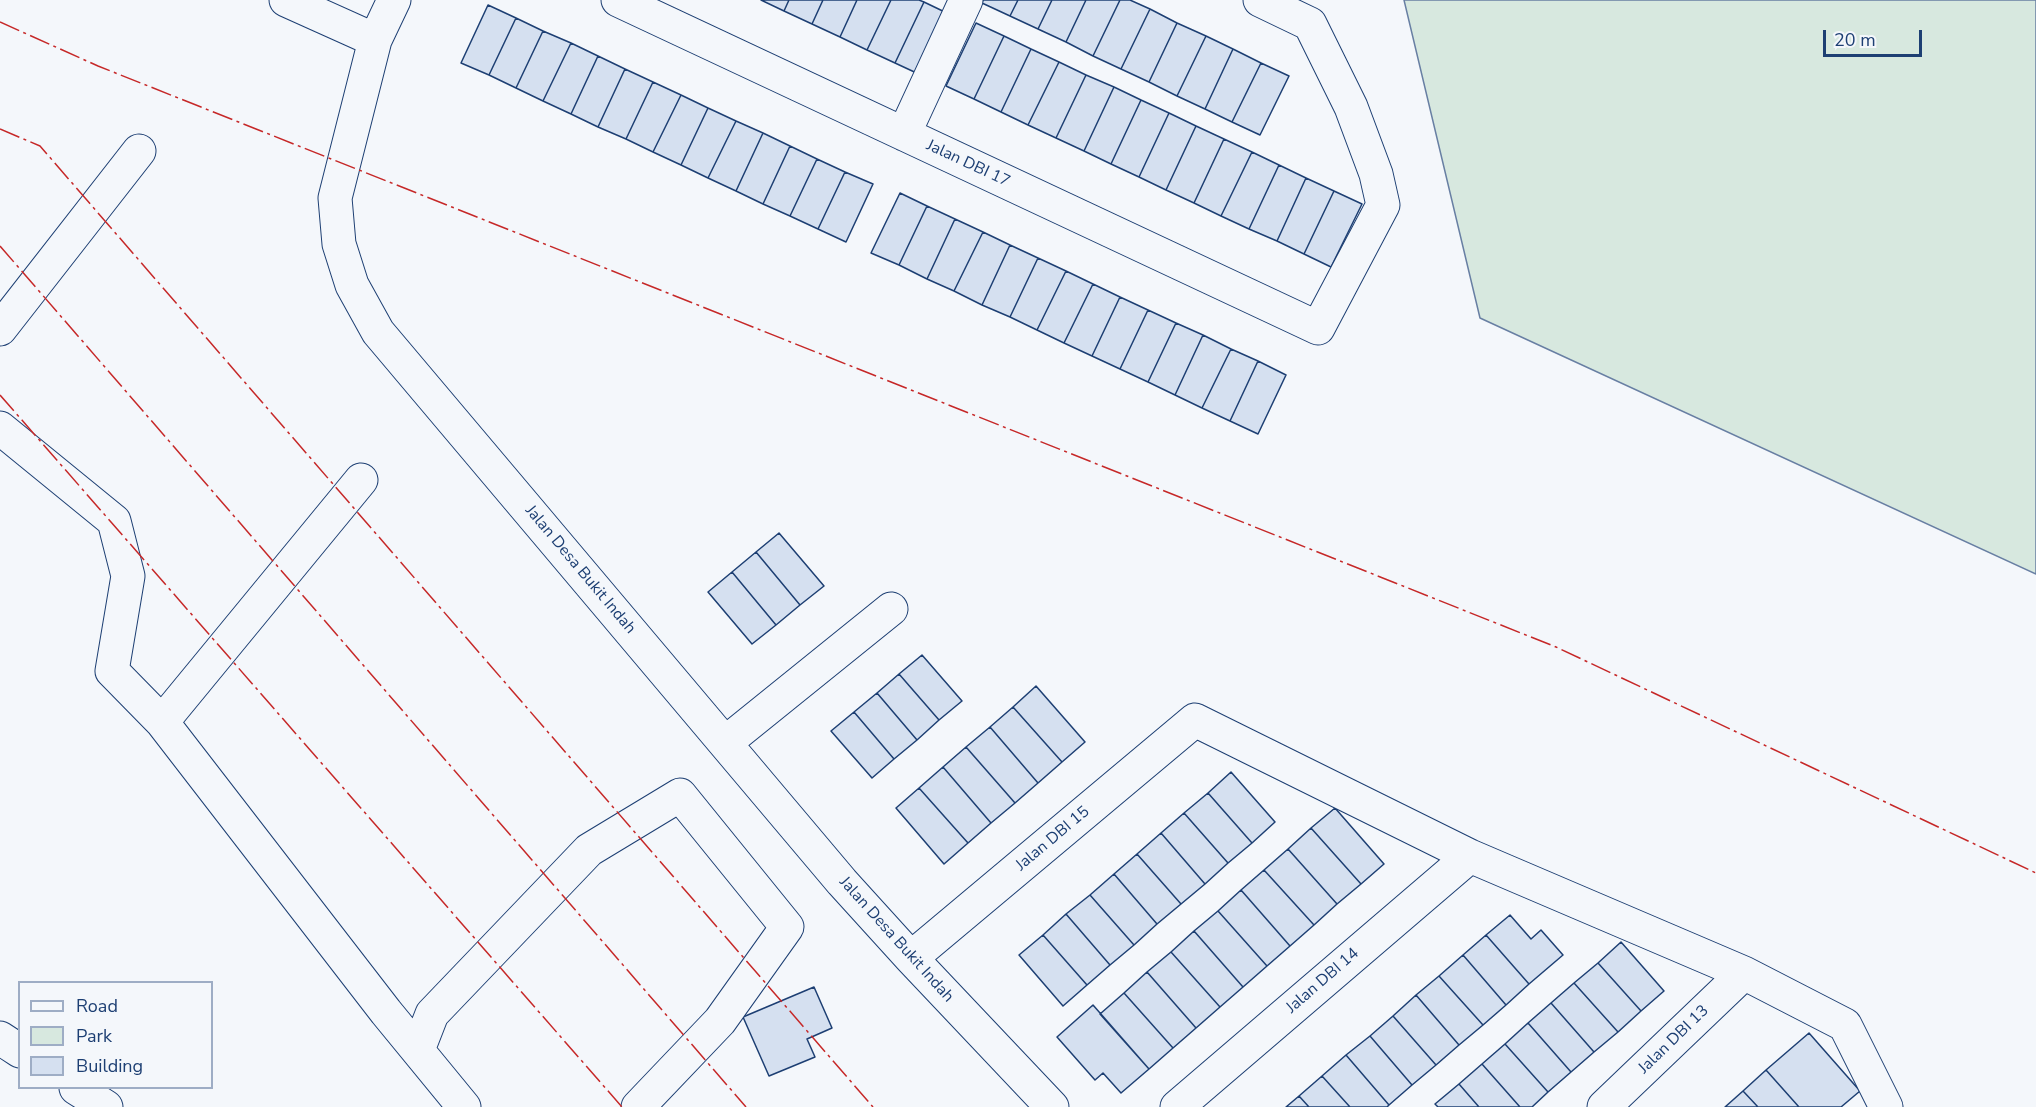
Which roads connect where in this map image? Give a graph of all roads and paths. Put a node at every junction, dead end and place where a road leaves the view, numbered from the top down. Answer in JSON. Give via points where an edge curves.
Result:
{"nodes":[{"id":1,"x":286,"y":0,"type":"edge"},
{"id":2,"x":394,"y":0,"type":"edge"},
{"id":3,"x":618,"y":0,"type":"edge"},
{"id":4,"x":966,"y":0,"type":"edge"},
{"id":5,"x":1260,"y":0,"type":"edge"},
{"id":6,"x":375,"y":40,"type":"junction"},
{"id":7,"x":904,"y":134,"type":"junction"},
{"id":8,"x":139,"y":151,"type":"dead end"},
{"id":9,"x":0,"y":329,"type":"edge"},
{"id":10,"x":0,"y":428,"type":"edge"},
{"id":11,"x":361,"y":480,"type":"dead end"},
{"id":12,"x":891,"y":609,"type":"dead end"},
{"id":13,"x":162,"y":722,"type":"junction"},
{"id":14,"x":725,"y":742,"type":"junction"},
{"id":15,"x":1470,"y":856,"type":"junction"},
{"id":16,"x":910,"y":958,"type":"junction"},
{"id":17,"x":1744,"y":973,"type":"junction"},
{"id":18,"x":0,"y":1038,"type":"edge"},
{"id":19,"x":18,"y":1050,"type":"edge"},
{"id":20,"x":418,"y":1050,"type":"junction"},
{"id":21,"x":78,"y":1089,"type":"edge"},
{"id":22,"x":106,"y":1107,"type":"edge"},
{"id":23,"x":464,"y":1107,"type":"edge"},
{"id":24,"x":638,"y":1107,"type":"edge"},
{"id":25,"x":1052,"y":1107,"type":"edge"},
{"id":26,"x":1177,"y":1107,"type":"edge"},
{"id":27,"x":1605,"y":1107,"type":"edge"},
{"id":28,"x":1886,"y":1107,"type":"edge"}],
"edges":[{"from":1,"to":6,"type":"street"},
{"from":2,"to":6,"type":"street","name":"Jalan Desa Bukit Indah"},
{"from":3,"to":7,"type":"street","name":"Jalan DBI 17"},
{"from":4,"to":7,"type":"street"},
{"from":5,"to":7,"type":"street","name":"Jalan DBI 17","via":[[1310,24],[1351,107],[1383,205],[1317,328]]},
{"from":6,"to":14,"type":"street","name":"Jalan Desa Bukit Indah","via":[[335,198],[339,244],[352,285],[378,332]]},
{"from":8,"to":9,"type":"street"},
{"from":10,"to":13,"type":"street","via":[[114,521],[128,576],[111,671]]},
{"from":11,"to":13,"type":"street"},
{"from":12,"to":14,"type":"street"},
{"from":13,"to":20,"type":"street"},
{"from":14,"to":16,"type":"street","name":"Jalan Desa Bukit Indah"},
{"from":15,"to":16,"type":"street","name":"Jalan DBI 15","via":[[1195,720]]},
{"from":15,"to":17,"type":"street"},
{"from":15,"to":26,"type":"street","name":"Jalan DBI 14"},
{"from":16,"to":25,"type":"street","name":"Jalan Desa Bukit Indah"},
{"from":17,"to":27,"type":"street","name":"Jalan DBI 13"},
{"from":17,"to":28,"type":"street","via":[[1845,1025]]},
{"from":18,"to":19,"type":"street"},
{"from":20,"to":23,"type":"street"},
{"from":20,"to":24,"type":"street","via":[[432,1014],[589,850],[680,795],[787,927],[720,1021]]},
{"from":21,"to":22,"type":"street"}]}
